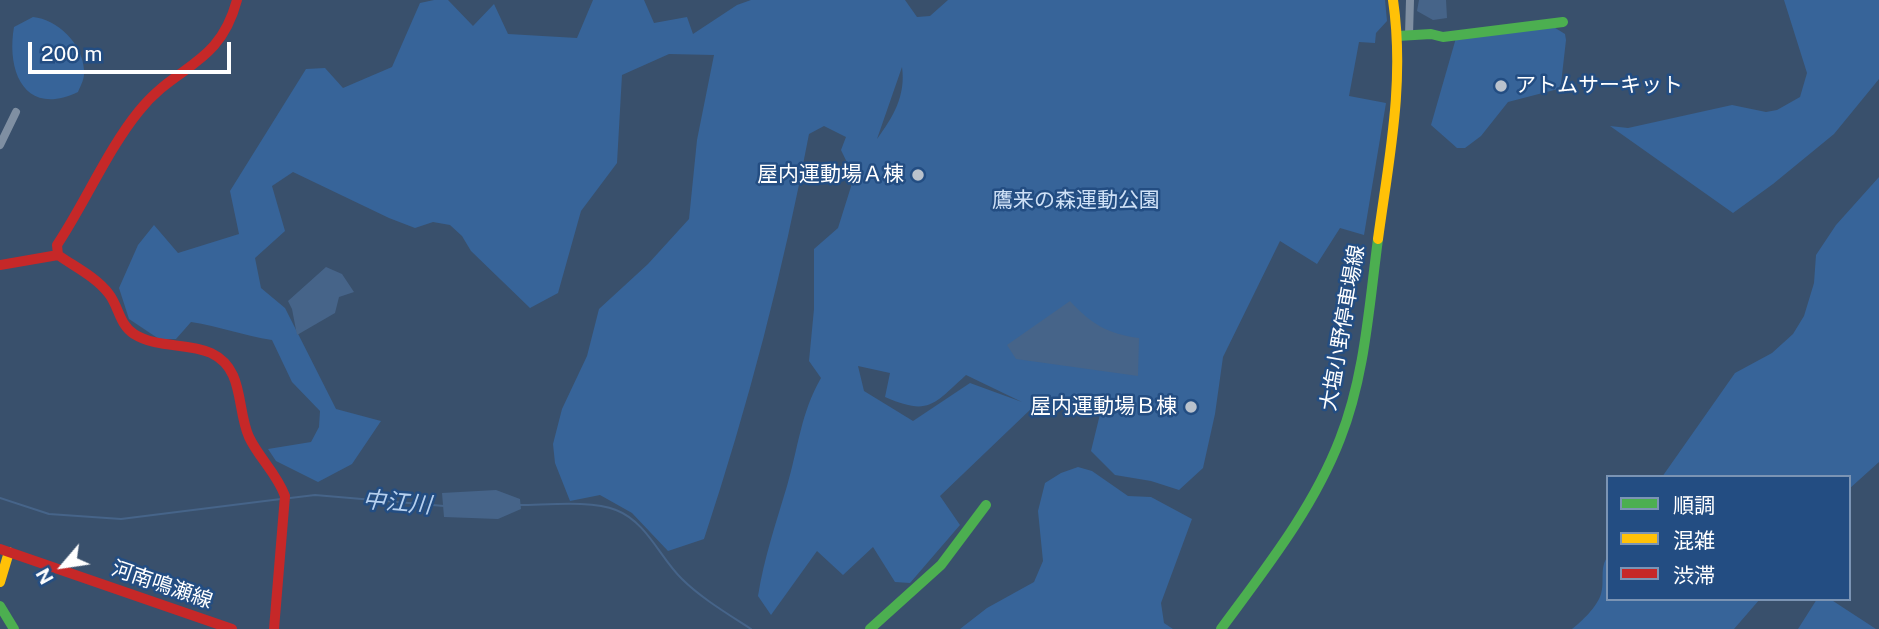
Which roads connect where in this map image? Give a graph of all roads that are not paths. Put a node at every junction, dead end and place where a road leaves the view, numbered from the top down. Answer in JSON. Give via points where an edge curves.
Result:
{"nodes":[{"id":1,"x":237,"y":0,"type":"edge"},
{"id":2,"x":1393,"y":0,"type":"edge"},
{"id":3,"x":1410,"y":0,"type":"edge"},
{"id":4,"x":1563,"y":22,"type":"dead end"},
{"id":5,"x":1404,"y":35,"type":"junction"},
{"id":6,"x":16,"y":112,"type":"dead end"},
{"id":7,"x":0,"y":145,"type":"edge"},
{"id":8,"x":58,"y":255,"type":"junction"},
{"id":9,"x":0,"y":265,"type":"edge"},
{"id":10,"x":986,"y":505,"type":"dead end"},
{"id":11,"x":4,"y":550,"type":"edge"},
{"id":12,"x":0,"y":582,"type":"edge"},
{"id":13,"x":0,"y":606,"type":"edge"},
{"id":14,"x":1225,"y":628,"type":"edge"},
{"id":15,"x":14,"y":629,"type":"edge"},
{"id":16,"x":232,"y":629,"type":"edge"},
{"id":17,"x":275,"y":629,"type":"edge"},
{"id":18,"x":870,"y":629,"type":"edge"}],
"edges":[{"from":1,"to":8,"type":"street","via":[[227,29],[201,64],[150,98],[130,122],[57,246]]},
{"from":2,"to":5,"type":"street","name":"大塩小野停車場線"},
{"from":3,"to":5,"type":"street"},
{"from":4,"to":5,"type":"street","via":[[1443,37]]},
{"from":5,"to":14,"type":"street","name":"大塩小野停車場線","via":[[1363,351],[1351,407],[1311,500]]},
{"from":6,"to":7,"type":"street"},
{"from":8,"to":9,"type":"street"},
{"from":8,"to":17,"type":"street","via":[[108,292],[120,322],[132,333],[164,347],[206,351],[225,363],[237,384],[249,436],[277,475],[285,499]]},
{"from":10,"to":18,"type":"street","via":[[941,565]]},
{"from":11,"to":12,"type":"street"},
{"from":11,"to":16,"type":"street","name":"河南鳴瀬線"},
{"from":13,"to":15,"type":"street"}]}
